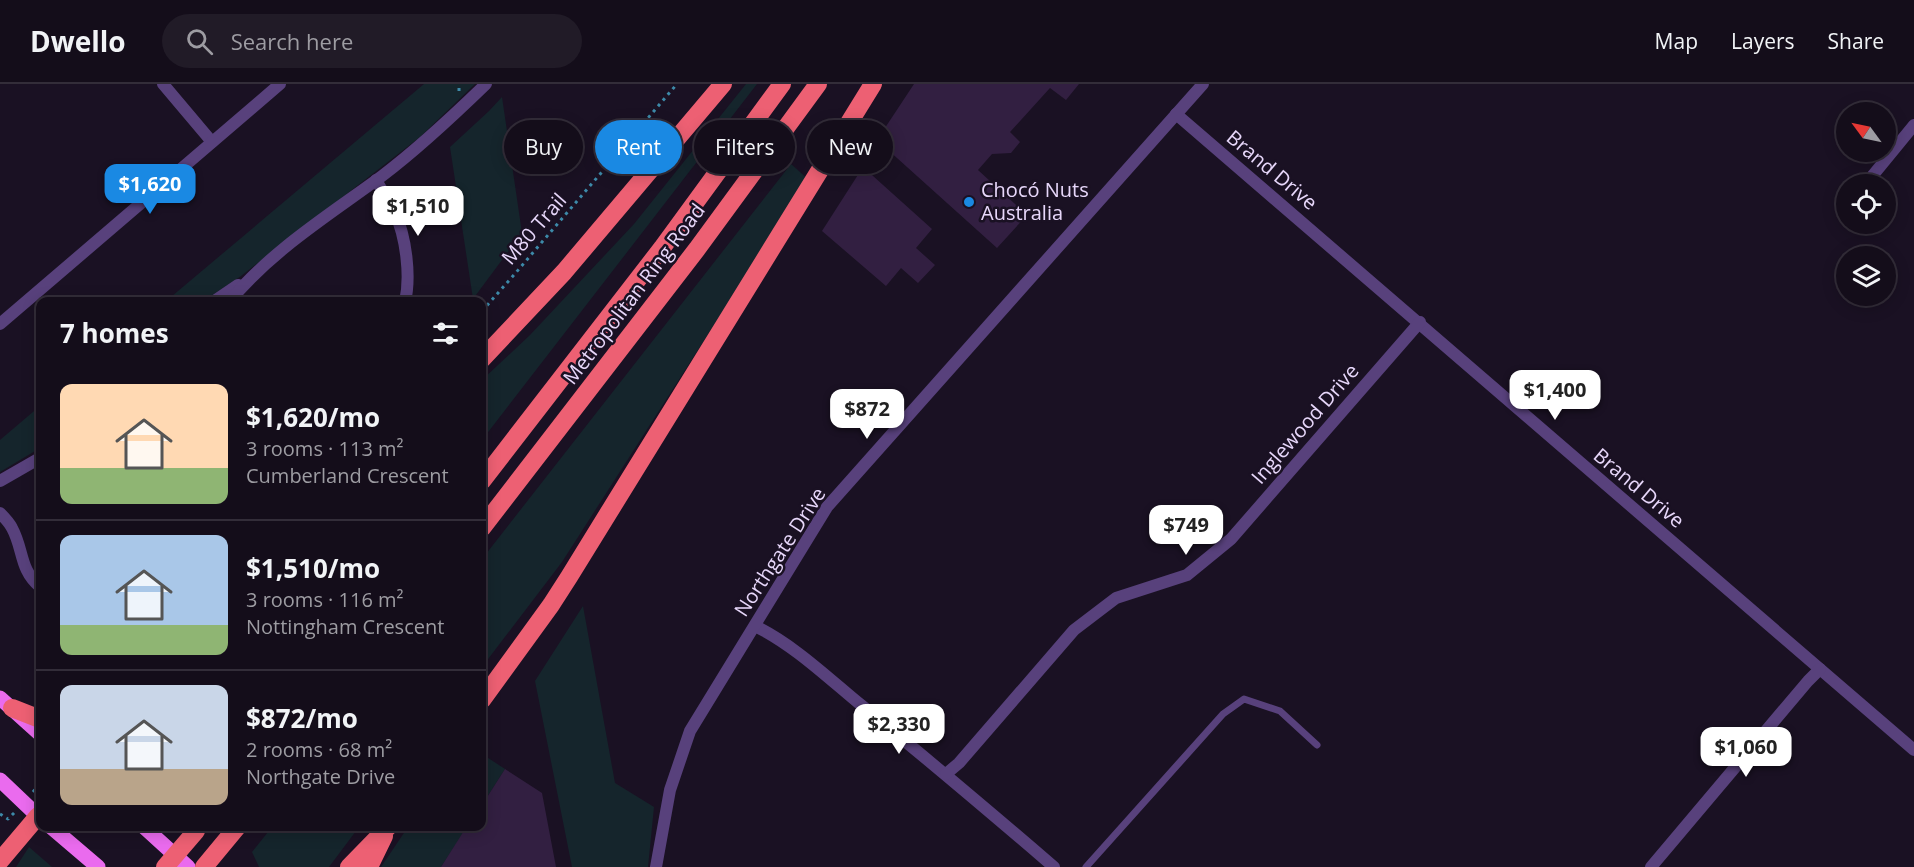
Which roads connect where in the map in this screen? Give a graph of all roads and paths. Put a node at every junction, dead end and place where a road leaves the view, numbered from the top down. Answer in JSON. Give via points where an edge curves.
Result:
{"nodes":[{"id":1,"x":163,"y":84,"type":"edge"},
{"id":2,"x":280,"y":84,"type":"edge"},
{"id":3,"x":486,"y":84,"type":"edge"},
{"id":4,"x":677,"y":84,"type":"edge"},
{"id":5,"x":723,"y":84,"type":"edge"},
{"id":6,"x":782,"y":84,"type":"edge"},
{"id":7,"x":818,"y":84,"type":"edge"},
{"id":8,"x":873,"y":84,"type":"edge"},
{"id":9,"x":1203,"y":84,"type":"edge"},
{"id":10,"x":1176,"y":114,"type":"junction"},
{"id":11,"x":1914,"y":127,"type":"edge"},
{"id":12,"x":212,"y":142,"type":"junction"},
{"id":13,"x":1874,"y":174,"type":"edge"},
{"id":14,"x":376,"y":180,"type":"junction"},
{"id":15,"x":254,"y":275,"type":"junction"},
{"id":16,"x":221,"y":297,"type":"edge"},
{"id":17,"x":234,"y":297,"type":"edge"},
{"id":18,"x":406,"y":297,"type":"edge"},
{"id":19,"x":486,"y":306,"type":"edge"},
{"id":20,"x":1420,"y":322,"type":"junction"},
{"id":21,"x":0,"y":324,"type":"edge"},
{"id":22,"x":486,"y":354,"type":"edge"},
{"id":23,"x":36,"y":460,"type":"edge"},
{"id":24,"x":486,"y":476,"type":"edge"},
{"id":25,"x":0,"y":481,"type":"edge"},
{"id":26,"x":0,"y":513,"type":"edge"},
{"id":27,"x":486,"y":523,"type":"edge"},
{"id":28,"x":36,"y":583,"type":"edge"},
{"id":29,"x":755,"y":626,"type":"junction"},
{"id":30,"x":1820,"y":669,"type":"junction"},
{"id":31,"x":486,"y":694,"type":"edge"},
{"id":32,"x":6,"y":703,"type":"edge"},
{"id":33,"x":36,"y":717,"type":"edge"},
{"id":34,"x":36,"y":730,"type":"edge"},
{"id":35,"x":1317,"y":745,"type":"dead end"},
{"id":36,"x":1914,"y":750,"type":"edge"},
{"id":37,"x":946,"y":774,"type":"junction"},
{"id":38,"x":0,"y":780,"type":"edge"},
{"id":39,"x":36,"y":788,"type":"edge"},
{"id":40,"x":32,"y":793,"type":"dead end"},
{"id":41,"x":15,"y":812,"type":"dead end"},
{"id":42,"x":36,"y":813,"type":"edge"},
{"id":43,"x":0,"y":814,"type":"edge"},
{"id":44,"x":36,"y":824,"type":"edge"},
{"id":45,"x":57,"y":831,"type":"edge"},
{"id":46,"x":148,"y":831,"type":"edge"},
{"id":47,"x":196,"y":831,"type":"edge"},
{"id":48,"x":234,"y":831,"type":"edge"},
{"id":49,"x":384,"y":831,"type":"edge"},
{"id":50,"x":387,"y":831,"type":"edge"},
{"id":51,"x":0,"y":861,"type":"edge"},
{"id":52,"x":98,"y":867,"type":"edge"},
{"id":53,"x":165,"y":867,"type":"edge"},
{"id":54,"x":188,"y":867,"type":"edge"},
{"id":55,"x":204,"y":867,"type":"edge"},
{"id":56,"x":349,"y":867,"type":"edge"},
{"id":57,"x":369,"y":867,"type":"edge"},
{"id":58,"x":656,"y":867,"type":"edge"},
{"id":59,"x":1054,"y":867,"type":"edge"},
{"id":60,"x":1086,"y":867,"type":"edge"},
{"id":61,"x":1651,"y":867,"type":"edge"}],
"edges":[{"from":1,"to":12,"type":"street"},
{"from":2,"to":12,"type":"street"},
{"from":3,"to":14,"type":"street","via":[[435,133]]},
{"from":4,"to":19,"type":"path","name":"M80 Trail"},
{"from":5,"to":22,"type":"highway","via":[[564,272]]},
{"from":6,"to":24,"type":"highway","name":"Metropolitan Ring Road","via":[[662,248]]},
{"from":7,"to":27,"type":"highway","name":"Metropolitan Ring Road","via":[[690,259]]},
{"from":8,"to":31,"type":"highway","via":[[557,596]]},
{"from":9,"to":10,"type":"street","name":"Northgate Drive"},
{"from":10,"to":20,"type":"street","name":"Brand Drive"},
{"from":10,"to":29,"type":"street","name":"Northgate Drive","via":[[827,507]]},
{"from":11,"to":13,"type":"street"},
{"from":12,"to":21,"type":"street"},
{"from":14,"to":15,"type":"street","via":[[296,238]]},
{"from":14,"to":18,"type":"street","via":[[395,213],[405,245]]},
{"from":15,"to":16,"type":"street"},
{"from":15,"to":17,"type":"street"},
{"from":20,"to":30,"type":"street","name":"Brand Drive"},
{"from":20,"to":37,"type":"street","name":"Inglewood Drive","via":[[1230,539],[1187,575],[1116,598],[1074,630]]},
{"from":23,"to":25,"type":"street"},
{"from":26,"to":28,"type":"street","via":[[12,526],[23,564]]},
{"from":29,"to":37,"type":"street","via":[[804,658]]},
{"from":29,"to":58,"type":"street","name":"Northgate Drive","via":[[690,731],[670,790]]},
{"from":30,"to":36,"type":"street","name":"Brand Drive"},
{"from":30,"to":61,"type":"street"},
{"from":32,"to":33,"type":"highway"},
{"from":32,"to":34,"type":"main road"},
{"from":35,"to":60,"type":"lane","via":[[1280,711],[1244,699],[1223,714]]},
{"from":37,"to":59,"type":"street"},
{"from":38,"to":42,"type":"main road"},
{"from":39,"to":40,"type":"path"},
{"from":41,"to":43,"type":"path","via":[[8,819]]},
{"from":44,"to":51,"type":"highway"},
{"from":45,"to":52,"type":"main road"},
{"from":46,"to":54,"type":"main road"},
{"from":47,"to":53,"type":"highway","bridge":true},
{"from":48,"to":55,"type":"highway"},
{"from":49,"to":56,"type":"highway"},
{"from":50,"to":57,"type":"highway"}]}
